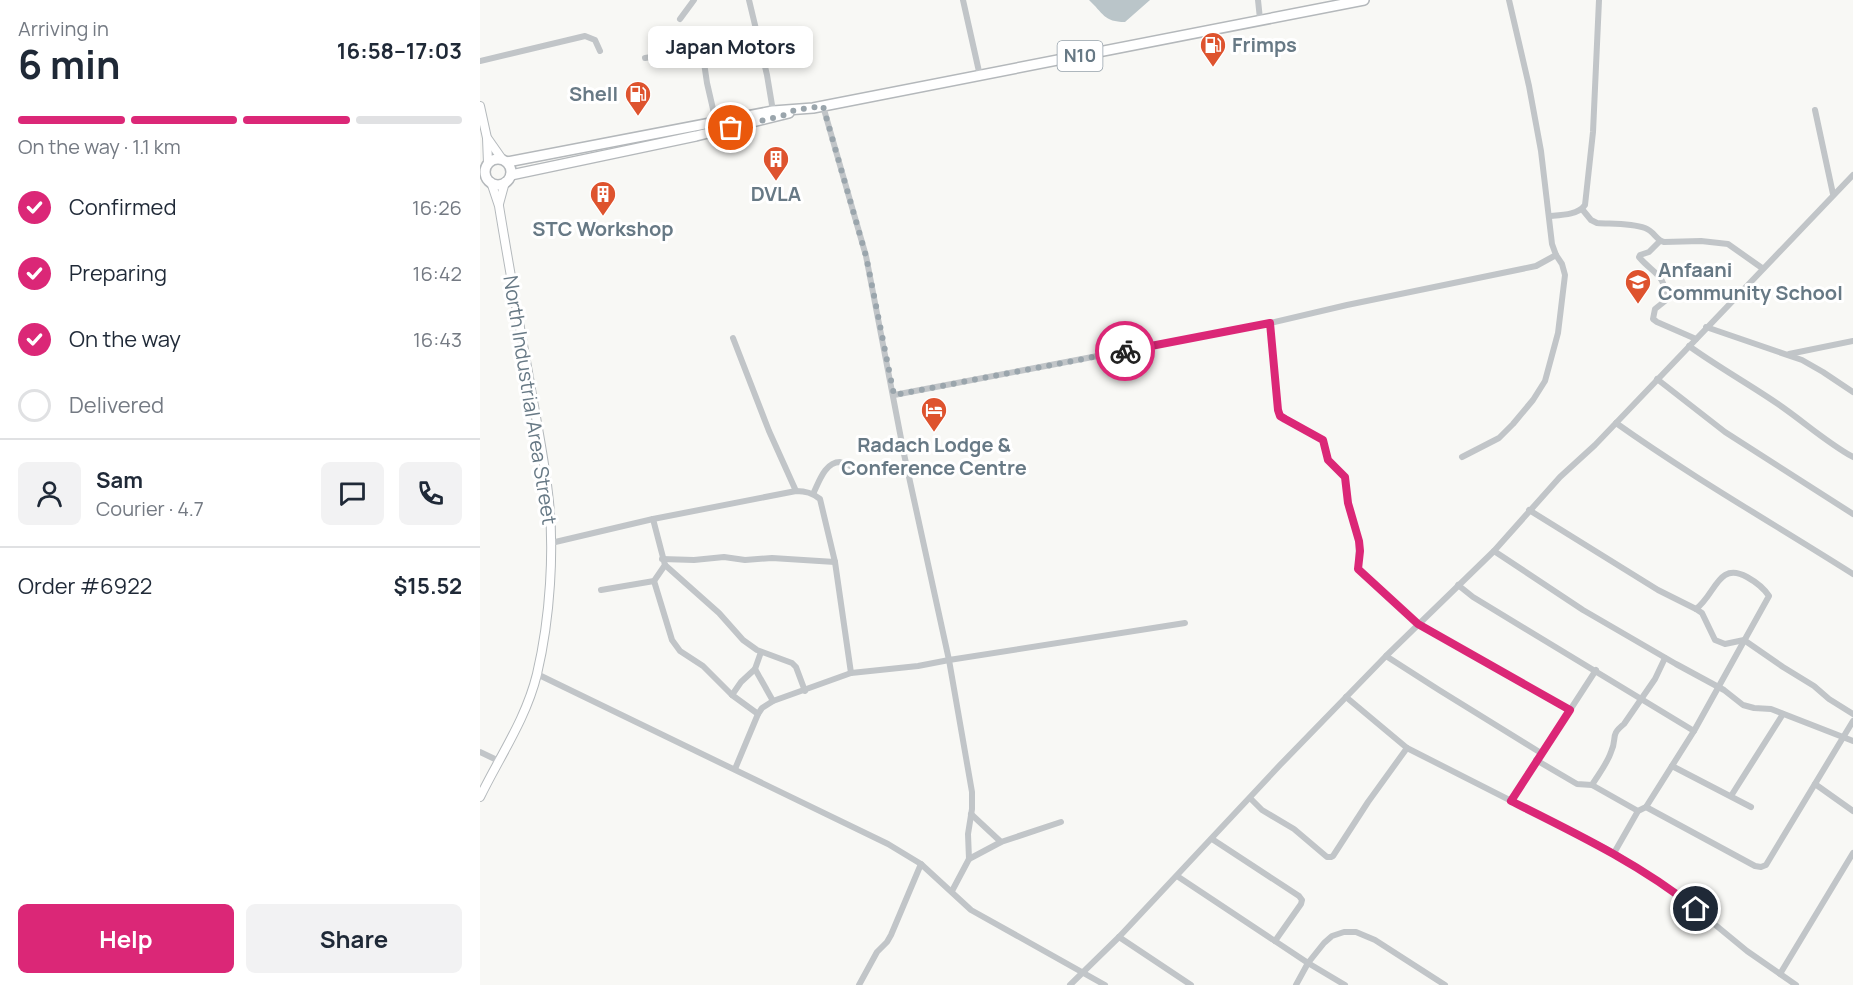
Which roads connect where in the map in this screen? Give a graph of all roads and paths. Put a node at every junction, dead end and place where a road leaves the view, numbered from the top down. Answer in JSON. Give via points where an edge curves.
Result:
{"nodes":[{"id":1,"x":694,"y":0,"type":"edge"},
{"id":2,"x":749,"y":0,"type":"edge"},
{"id":3,"x":963,"y":0,"type":"edge"},
{"id":4,"x":1257,"y":0,"type":"edge"},
{"id":5,"x":1509,"y":0,"type":"edge"},
{"id":6,"x":1599,"y":0,"type":"edge"},
{"id":7,"x":1358,"y":1,"type":"edge"},
{"id":8,"x":680,"y":19,"type":"dead end"},
{"id":9,"x":1260,"y":20,"type":"junction"},
{"id":10,"x":759,"y":39,"type":"junction"},
{"id":11,"x":702,"y":49,"type":"junction"},
{"id":12,"x":600,"y":51,"type":"dead end"},
{"id":13,"x":645,"y":58,"type":"dead end"},
{"id":14,"x":480,"y":61,"type":"edge"},
{"id":15,"x":980,"y":76,"type":"junction"},
{"id":16,"x":480,"y":106,"type":"edge"},
{"id":17,"x":823,"y":106,"type":"junction"},
{"id":18,"x":795,"y":110,"type":"junction"},
{"id":19,"x":773,"y":111,"type":"junction"},
{"id":20,"x":1815,"y":111,"type":"dead end"},
{"id":21,"x":716,"y":122,"type":"junction"},
{"id":22,"x":681,"y":128,"type":"junction"},
{"id":23,"x":487,"y":138,"type":"junction"},
{"id":24,"x":682,"y":139,"type":"junction"},
{"id":25,"x":505,"y":161,"type":"junction"},
{"id":26,"x":485,"y":167,"type":"edge"},
{"id":27,"x":1853,"y":175,"type":"edge"},
{"id":28,"x":508,"y":179,"type":"junction"},
{"id":29,"x":486,"y":180,"type":"edge"},
{"id":30,"x":1833,"y":194,"type":"junction"},
{"id":31,"x":499,"y":206,"type":"junction"},
{"id":32,"x":1582,"y":209,"type":"junction"},
{"id":33,"x":1549,"y":216,"type":"junction"},
{"id":34,"x":1660,"y":241,"type":"junction"},
{"id":35,"x":1556,"y":255,"type":"junction"},
{"id":36,"x":1762,"y":268,"type":"junction"},
{"id":37,"x":1270,"y":323,"type":"junction"},
{"id":38,"x":1706,"y":327,"type":"junction"},
{"id":39,"x":733,"y":338,"type":"dead end"},
{"id":40,"x":1696,"y":339,"type":"junction"},
{"id":41,"x":1853,"y":341,"type":"edge"},
{"id":42,"x":1689,"y":346,"type":"junction"},
{"id":43,"x":1789,"y":354,"type":"junction"},
{"id":44,"x":1657,"y":379,"type":"junction"},
{"id":45,"x":1853,"y":392,"type":"edge"},
{"id":46,"x":894,"y":395,"type":"junction"},
{"id":47,"x":1616,"y":423,"type":"junction"},
{"id":48,"x":1462,"y":457,"type":"dead end"},
{"id":49,"x":1853,"y":457,"type":"edge"},
{"id":50,"x":908,"y":472,"type":"junction"},
{"id":51,"x":796,"y":491,"type":"junction"},
{"id":52,"x":813,"y":494,"type":"junction"},
{"id":53,"x":1529,"y":510,"type":"junction"},
{"id":54,"x":1853,"y":514,"type":"edge"},
{"id":55,"x":653,"y":519,"type":"junction"},
{"id":56,"x":551,"y":543,"type":"junction"},
{"id":57,"x":1494,"y":551,"type":"junction"},
{"id":58,"x":663,"y":562,"type":"junction"},
{"id":59,"x":835,"y":562,"type":"junction"},
{"id":60,"x":1853,"y":574,"type":"edge"},
{"id":61,"x":654,"y":581,"type":"junction"},
{"id":62,"x":1458,"y":585,"type":"junction"},
{"id":63,"x":601,"y":590,"type":"dead end"},
{"id":64,"x":1696,"y":609,"type":"junction"},
{"id":65,"x":1185,"y":623,"type":"dead end"},
{"id":66,"x":1418,"y":624,"type":"junction"},
{"id":67,"x":1744,"y":640,"type":"junction"},
{"id":68,"x":761,"y":652,"type":"junction"},
{"id":69,"x":1386,"y":656,"type":"junction"},
{"id":70,"x":1665,"y":658,"type":"junction"},
{"id":71,"x":949,"y":660,"type":"junction"},
{"id":72,"x":755,"y":669,"type":"junction"},
{"id":73,"x":1596,"y":670,"type":"junction"},
{"id":74,"x":851,"y":673,"type":"junction"},
{"id":75,"x":537,"y":674,"type":"junction"},
{"id":76,"x":1718,"y":686,"type":"junction"},
{"id":77,"x":805,"y":691,"type":"junction"},
{"id":78,"x":732,"y":695,"type":"junction"},
{"id":79,"x":1346,"y":697,"type":"junction"},
{"id":80,"x":1642,"y":698,"type":"junction"},
{"id":81,"x":773,"y":701,"type":"junction"},
{"id":82,"x":1570,"y":710,"type":"junction"},
{"id":83,"x":758,"y":714,"type":"junction"},
{"id":84,"x":1783,"y":714,"type":"junction"},
{"id":85,"x":1853,"y":714,"type":"edge"},
{"id":86,"x":1853,"y":721,"type":"edge"},
{"id":87,"x":1694,"y":731,"type":"junction"},
{"id":88,"x":1845,"y":737,"type":"junction"},
{"id":89,"x":1853,"y":741,"type":"edge"},
{"id":90,"x":1407,"y":748,"type":"junction"},
{"id":91,"x":480,"y":752,"type":"edge"},
{"id":92,"x":1541,"y":753,"type":"junction"},
{"id":93,"x":1536,"y":760,"type":"junction"},
{"id":94,"x":499,"y":761,"type":"junction"},
{"id":95,"x":1672,"y":766,"type":"junction"},
{"id":96,"x":735,"y":769,"type":"junction"},
{"id":97,"x":1815,"y":784,"type":"junction"},
{"id":98,"x":1592,"y":785,"type":"junction"},
{"id":99,"x":1731,"y":796,"type":"junction"},
{"id":100,"x":480,"y":797,"type":"edge"},
{"id":101,"x":1250,"y":798,"type":"junction"},
{"id":102,"x":1511,"y":801,"type":"junction"},
{"id":103,"x":1646,"y":807,"type":"junction"},
{"id":104,"x":1751,"y":807,"type":"dead end"},
{"id":105,"x":1638,"y":811,"type":"junction"},
{"id":106,"x":1853,"y":811,"type":"edge"},
{"id":107,"x":971,"y":814,"type":"junction"},
{"id":108,"x":1061,"y":822,"type":"dead end"},
{"id":109,"x":1212,"y":839,"type":"junction"},
{"id":110,"x":1001,"y":842,"type":"junction"},
{"id":111,"x":1853,"y":853,"type":"edge"},
{"id":112,"x":1614,"y":854,"type":"junction"},
{"id":113,"x":969,"y":859,"type":"junction"},
{"id":114,"x":921,"y":864,"type":"junction"},
{"id":115,"x":1177,"y":876,"type":"junction"},
{"id":116,"x":952,"y":891,"type":"junction"},
{"id":117,"x":1119,"y":937,"type":"junction"},
{"id":118,"x":1275,"y":941,"type":"junction"},
{"id":119,"x":1308,"y":963,"type":"junction"},
{"id":120,"x":1083,"y":972,"type":"junction"},
{"id":121,"x":1780,"y":974,"type":"junction"},
{"id":122,"x":859,"y":985,"type":"edge"},
{"id":123,"x":1070,"y":985,"type":"edge"},
{"id":124,"x":1105,"y":985,"type":"edge"},
{"id":125,"x":1191,"y":985,"type":"edge"},
{"id":126,"x":1296,"y":985,"type":"edge"},
{"id":127,"x":1345,"y":985,"type":"edge"},
{"id":128,"x":1445,"y":985,"type":"edge"},
{"id":129,"x":1796,"y":985,"type":"edge"}],
"edges":[{"from":1,"to":8,"type":"street"},
{"from":2,"to":10,"type":"street"},
{"from":3,"to":15,"type":"street"},
{"from":4,"to":9,"type":"street"},
{"from":5,"to":33,"type":"street","via":[[1541,151]]},
{"from":6,"to":32,"type":"street","via":[[1593,132]]},
{"from":7,"to":9,"type":"highway","number":"N10"},
{"from":9,"to":15,"type":"highway","number":"N10"},
{"from":10,"to":11,"type":"street"},
{"from":10,"to":19,"type":"street"},
{"from":11,"to":13,"type":"street"},
{"from":11,"to":21,"type":"street"},
{"from":12,"to":14,"type":"street","via":[[595,39],[585,36]]},
{"from":15,"to":17,"type":"highway","number":"N10"},
{"from":16,"to":23,"type":"main road"},
{"from":17,"to":18,"type":"highway","number":"N10"},
{"from":17,"to":46,"type":"street","via":[[866,256]]},
{"from":18,"to":19,"type":"highway","number":"N10"},
{"from":18,"to":24,"type":"highway","number":"N10"},
{"from":19,"to":21,"type":"highway","number":"N10"},
{"from":20,"to":30,"type":"street"},
{"from":21,"to":22,"type":"highway","number":"N10"},
{"from":22,"to":24,"type":"highway"},
{"from":22,"to":25,"type":"highway","number":"N10"},
{"from":23,"to":25,"type":"main road"},
{"from":23,"to":26,"type":"main road"},
{"from":24,"to":28,"type":"highway","number":"N10"},
{"from":25,"to":26,"type":"highway","number":"N10","via":[[495,159]]},
{"from":25,"to":28,"type":"highway","via":[[511,170]]},
{"from":26,"to":29,"type":"highway"},
{"from":27,"to":30,"type":"street"},
{"from":28,"to":29,"type":"highway","number":"N10","via":[[497,184]]},
{"from":28,"to":31,"type":"main road","name":"North Industrial Area Street"},
{"from":29,"to":31,"type":"main road","name":"North Industrial Area Street"},
{"from":30,"to":36,"type":"street"},
{"from":31,"to":56,"type":"main road","name":"North Industrial Area Street","via":[[545,468]]},
{"from":32,"to":33,"type":"street"},
{"from":32,"to":34,"type":"street","via":[[1597,223],[1644,227]]},
{"from":33,"to":35,"type":"street"},
{"from":34,"to":36,"type":"street","via":[[1728,244]]},
{"from":34,"to":40,"type":"street","via":[[1639,257],[1663,284],[1665,301],[1654,309],[1653,319]]},
{"from":35,"to":37,"type":"street","via":[[1536,267]]},
{"from":35,"to":48,"type":"street","via":[[1565,275],[1558,333],[1545,381],[1499,438]]},
{"from":36,"to":38,"type":"street"},
{"from":37,"to":46,"type":"street"},
{"from":37,"to":66,"type":"street","via":[[1280,416],[1323,440],[1328,460],[1345,477],[1359,541],[1358,569]]},
{"from":38,"to":40,"type":"street"},
{"from":38,"to":43,"type":"street"},
{"from":39,"to":51,"type":"street"},
{"from":40,"to":42,"type":"street"},
{"from":41,"to":43,"type":"street"},
{"from":42,"to":44,"type":"street"},
{"from":42,"to":49,"type":"street"},
{"from":43,"to":45,"type":"street"},
{"from":44,"to":47,"type":"street"},
{"from":44,"to":54,"type":"street","via":[[1725,432]]},
{"from":46,"to":50,"type":"street"},
{"from":47,"to":53,"type":"street"},
{"from":47,"to":60,"type":"street","via":[[1671,462]]},
{"from":50,"to":52,"type":"street","via":[[872,474],[836,462],[829,466]]},
{"from":50,"to":71,"type":"street"},
{"from":51,"to":52,"type":"street"},
{"from":51,"to":55,"type":"street"},
{"from":52,"to":59,"type":"street","via":[[820,499]]},
{"from":53,"to":57,"type":"street"},
{"from":53,"to":64,"type":"street","via":[[1658,590]]},
{"from":55,"to":56,"type":"street"},
{"from":55,"to":58,"type":"street"},
{"from":56,"to":75,"type":"main road","name":"North Industrial Area Street"},
{"from":57,"to":62,"type":"street"},
{"from":57,"to":70,"type":"street","via":[[1582,610]]},
{"from":58,"to":59,"type":"street","via":[[724,557]]},
{"from":58,"to":61,"type":"street"},
{"from":58,"to":68,"type":"street","via":[[743,640]]},
{"from":59,"to":74,"type":"street"},
{"from":61,"to":63,"type":"street"},
{"from":61,"to":78,"type":"street","via":[[676,648],[703,666]]},
{"from":62,"to":66,"type":"street"},
{"from":62,"to":73,"type":"street"},
{"from":64,"to":67,"type":"street","via":[[1715,640],[1725,644]]},
{"from":64,"to":67,"type":"street","via":[[1727,573],[1738,572],[1761,586],[1769,596]]},
{"from":65,"to":71,"type":"street"},
{"from":66,"to":69,"type":"street"},
{"from":66,"to":82,"type":"street"},
{"from":67,"to":76,"type":"street"},
{"from":67,"to":85,"type":"street"},
{"from":68,"to":72,"type":"street"},
{"from":68,"to":77,"type":"street","via":[[792,663]]},
{"from":69,"to":79,"type":"street"},
{"from":69,"to":92,"type":"street"},
{"from":70,"to":76,"type":"street"},
{"from":70,"to":80,"type":"street"},
{"from":71,"to":74,"type":"street"},
{"from":71,"to":107,"type":"street","via":[[972,792]]},
{"from":72,"to":78,"type":"street"},
{"from":72,"to":81,"type":"street"},
{"from":73,"to":80,"type":"street"},
{"from":73,"to":82,"type":"street"},
{"from":74,"to":77,"type":"street"},
{"from":75,"to":94,"type":"main road","name":"North Industrial Area Street","via":[[526,708]]},
{"from":75,"to":96,"type":"street"},
{"from":76,"to":84,"type":"street","via":[[1748,707]]},
{"from":76,"to":87,"type":"street"},
{"from":77,"to":81,"type":"street"},
{"from":78,"to":83,"type":"street"},
{"from":79,"to":90,"type":"street"},
{"from":79,"to":101,"type":"street"},
{"from":80,"to":87,"type":"street"},
{"from":80,"to":98,"type":"street","via":[[1617,728],[1611,752]]},
{"from":81,"to":83,"type":"street"},
{"from":82,"to":92,"type":"street"},
{"from":83,"to":96,"type":"street"},
{"from":84,"to":88,"type":"street"},
{"from":84,"to":99,"type":"street"},
{"from":86,"to":88,"type":"street"},
{"from":87,"to":95,"type":"street"},
{"from":88,"to":89,"type":"street"},
{"from":88,"to":97,"type":"street"},
{"from":90,"to":101,"type":"street","via":[[1330,857]]},
{"from":90,"to":102,"type":"street"},
{"from":91,"to":94,"type":"street"},
{"from":92,"to":93,"type":"street"},
{"from":93,"to":98,"type":"street","via":[[1577,784]]},
{"from":93,"to":102,"type":"street"},
{"from":94,"to":100,"type":"main road","name":"North Industrial Area Street"},
{"from":95,"to":99,"type":"street"},
{"from":95,"to":103,"type":"street"},
{"from":96,"to":114,"type":"street"},
{"from":97,"to":103,"type":"street","via":[[1766,865],[1761,867]]},
{"from":97,"to":106,"type":"street"},
{"from":98,"to":105,"type":"street"},
{"from":99,"to":104,"type":"street"},
{"from":101,"to":109,"type":"street"},
{"from":102,"to":112,"type":"street"},
{"from":103,"to":105,"type":"street"},
{"from":105,"to":112,"type":"street"},
{"from":107,"to":110,"type":"street"},
{"from":107,"to":113,"type":"street"},
{"from":108,"to":110,"type":"street"},
{"from":109,"to":115,"type":"street"},
{"from":109,"to":118,"type":"street","via":[[1302,900]]},
{"from":110,"to":113,"type":"street"},
{"from":111,"to":121,"type":"street"},
{"from":112,"to":121,"type":"street","via":[[1679,895]]},
{"from":113,"to":116,"type":"street"},
{"from":114,"to":116,"type":"street"},
{"from":114,"to":122,"type":"street","via":[[891,935],[877,951]]},
{"from":115,"to":117,"type":"street"},
{"from":115,"to":118,"type":"street"},
{"from":116,"to":120,"type":"street","via":[[990,922]]},
{"from":117,"to":120,"type":"street"},
{"from":117,"to":125,"type":"street"},
{"from":118,"to":119,"type":"street"},
{"from":119,"to":126,"type":"street"},
{"from":119,"to":127,"type":"street"},
{"from":119,"to":128,"type":"street","via":[[1332,936],[1356,932]]},
{"from":120,"to":123,"type":"street"},
{"from":120,"to":124,"type":"street"},
{"from":121,"to":129,"type":"street"}]}
